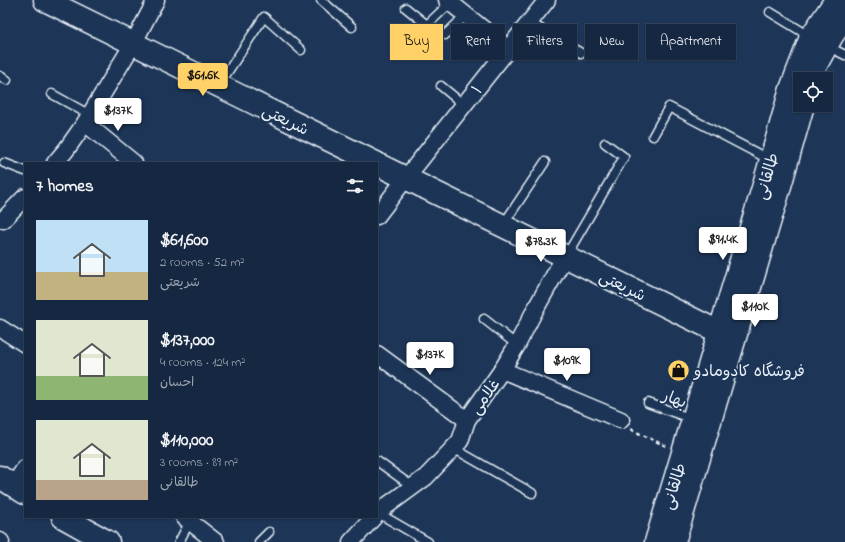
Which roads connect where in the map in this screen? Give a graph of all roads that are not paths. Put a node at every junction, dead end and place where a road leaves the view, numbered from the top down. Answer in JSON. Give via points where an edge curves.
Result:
{"nodes":[{"id":1,"x":45,"y":0,"type":"edge"},
{"id":2,"x":156,"y":0,"type":"edge"},
{"id":3,"x":321,"y":0,"type":"edge"},
{"id":4,"x":547,"y":0,"type":"edge"},
{"id":5,"x":836,"y":0,"type":"edge"},
{"id":6,"x":449,"y":1,"type":"edge"},
{"id":7,"x":406,"y":8,"type":"dead end"},
{"id":8,"x":770,"y":12,"type":"dead end"},
{"id":9,"x":466,"y":15,"type":"junction"},
{"id":10,"x":845,"y":17,"type":"edge"},
{"id":11,"x":529,"y":22,"type":"junction"},
{"id":12,"x":352,"y":27,"type":"dead end"},
{"id":13,"x":445,"y":35,"type":"dead end"},
{"id":14,"x":133,"y":44,"type":"junction"},
{"id":15,"x":828,"y":46,"type":"edge"},
{"id":16,"x":508,"y":49,"type":"junction"},
{"id":17,"x":301,"y":50,"type":"dead end"},
{"id":18,"x":581,"y":52,"type":"dead end"},
{"id":19,"x":812,"y":72,"type":"edge"},
{"id":20,"x":219,"y":86,"type":"junction"},
{"id":21,"x":441,"y":86,"type":"dead end"},
{"id":22,"x":52,"y":94,"type":"dead end"},
{"id":23,"x":464,"y":105,"type":"junction"},
{"id":24,"x":801,"y":112,"type":"edge"},
{"id":25,"x":87,"y":119,"type":"junction"},
{"id":26,"x":653,"y":136,"type":"dead end"},
{"id":27,"x":606,"y":143,"type":"dead end"},
{"id":28,"x":770,"y":160,"type":"junction"},
{"id":29,"x":56,"y":162,"type":"edge"},
{"id":30,"x":133,"y":162,"type":"edge"},
{"id":31,"x":374,"y":162,"type":"edge"},
{"id":32,"x":545,"y":162,"type":"dead end"},
{"id":33,"x":4,"y":163,"type":"dead end"},
{"id":34,"x":378,"y":164,"type":"edge"},
{"id":35,"x":24,"y":172,"type":"edge"},
{"id":36,"x":406,"y":178,"type":"junction"},
{"id":37,"x":24,"y":198,"type":"edge"},
{"id":38,"x":378,"y":215,"type":"edge"},
{"id":39,"x":3,"y":220,"type":"dead end"},
{"id":40,"x":502,"y":225,"type":"junction"},
{"id":41,"x":565,"y":256,"type":"junction"},
{"id":42,"x":484,"y":319,"type":"dead end"},
{"id":43,"x":0,"y":328,"type":"edge"},
{"id":44,"x":719,"y":332,"type":"junction"},
{"id":45,"x":24,"y":343,"type":"edge"},
{"id":46,"x":517,"y":345,"type":"junction"},
{"id":47,"x":378,"y":355,"type":"edge"},
{"id":48,"x":502,"y":370,"type":"junction"},
{"id":49,"x":648,"y":403,"type":"dead end"},
{"id":50,"x":693,"y":419,"type":"junction"},
{"id":51,"x":467,"y":420,"type":"junction"},
{"id":52,"x":621,"y":420,"type":"road end"},
{"id":53,"x":453,"y":448,"type":"junction"},
{"id":54,"x":378,"y":462,"type":"edge"},
{"id":55,"x":24,"y":469,"type":"edge"},
{"id":56,"x":13,"y":485,"type":"edge"},
{"id":57,"x":413,"y":487,"type":"junction"},
{"id":58,"x":532,"y":493,"type":"dead end"},
{"id":59,"x":378,"y":513,"type":"edge"},
{"id":60,"x":378,"y":515,"type":"edge"},
{"id":61,"x":65,"y":518,"type":"edge"},
{"id":62,"x":372,"y":518,"type":"edge"},
{"id":63,"x":187,"y":519,"type":"edge"},
{"id":64,"x":270,"y":532,"type":"dead end"},
{"id":65,"x":108,"y":542,"type":"edge"},
{"id":66,"x":180,"y":542,"type":"edge"},
{"id":67,"x":216,"y":542,"type":"edge"},
{"id":68,"x":259,"y":542,"type":"edge"},
{"id":69,"x":351,"y":542,"type":"edge"},
{"id":70,"x":428,"y":542,"type":"edge"},
{"id":71,"x":656,"y":542,"type":"edge"},
{"id":72,"x":674,"y":542,"type":"edge"}],
"edges":[{"from":1,"to":14,"type":"main road","name":"شریعتی"},
{"from":2,"to":14,"type":"street"},
{"from":3,"to":12,"type":"lane"},
{"from":4,"to":11,"type":"street","name":"۱"},
{"from":5,"to":15,"type":"main road","name":"طالقانی"},
{"from":6,"to":7,"type":"lane","via":[[426,25]]},
{"from":6,"to":9,"type":"street"},
{"from":8,"to":15,"type":"lane"},
{"from":9,"to":13,"type":"lane"},
{"from":9,"to":16,"type":"street"},
{"from":10,"to":15,"type":"main road","name":"طالقانی"},
{"from":11,"to":16,"type":"street","name":"۱"},
{"from":11,"to":18,"type":"lane"},
{"from":14,"to":20,"type":"main road","name":"شریعتی"},
{"from":14,"to":25,"type":"street"},
{"from":15,"to":19,"type":"main road","name":"طالقانی"},
{"from":15,"to":28,"type":"main road","name":"طالقانی","via":[[791,89]]},
{"from":16,"to":23,"type":"street","name":"۱"},
{"from":17,"to":20,"type":"lane","via":[[264,17]]},
{"from":20,"to":31,"type":"main road","name":"شریعتی"},
{"from":21,"to":23,"type":"lane"},
{"from":22,"to":25,"type":"lane"},
{"from":23,"to":36,"type":"street","name":"۱"},
{"from":24,"to":72,"type":"main road","name":"طالقانی"},
{"from":25,"to":29,"type":"street"},
{"from":25,"to":30,"type":"street"},
{"from":26,"to":28,"type":"lane","via":[[669,107]]},
{"from":27,"to":41,"type":"lane","via":[[624,157]]},
{"from":28,"to":44,"type":"main road","name":"طالقانی"},
{"from":32,"to":40,"type":"lane"},
{"from":33,"to":35,"type":"lane"},
{"from":34,"to":36,"type":"main road","name":"شریعتی"},
{"from":36,"to":38,"type":"street","name":"۱"},
{"from":36,"to":40,"type":"main road","name":"شریعتی"},
{"from":37,"to":39,"type":"street"},
{"from":40,"to":41,"type":"main road","name":"شریعتی"},
{"from":41,"to":44,"type":"main road","name":"شریعتی"},
{"from":41,"to":46,"type":"street","name":"غلامی"},
{"from":42,"to":46,"type":"lane"},
{"from":43,"to":45,"type":"street"},
{"from":44,"to":50,"type":"main road","name":"طالقانی"},
{"from":46,"to":48,"type":"street","name":"غلامی"},
{"from":47,"to":51,"type":"street"},
{"from":48,"to":51,"type":"street","name":"غلامی"},
{"from":48,"to":52,"type":"street"},
{"from":49,"to":50,"type":"lane","name":"بهار"},
{"from":50,"to":71,"type":"main road","name":"طالقانی"},
{"from":51,"to":53,"type":"street","name":"غلامی","via":[[460,441]]},
{"from":53,"to":57,"type":"street","name":"غلامی"},
{"from":53,"to":58,"type":"lane"},
{"from":54,"to":57,"type":"lane"},
{"from":55,"to":56,"type":"street"},
{"from":57,"to":59,"type":"street","name":"غلامی"},
{"from":60,"to":70,"type":"lane"},
{"from":61,"to":65,"type":"main road"},
{"from":62,"to":69,"type":"street","name":"غلامی"},
{"from":63,"to":66,"type":"lane"},
{"from":63,"to":67,"type":"street"},
{"from":64,"to":68,"type":"lane"}]}
